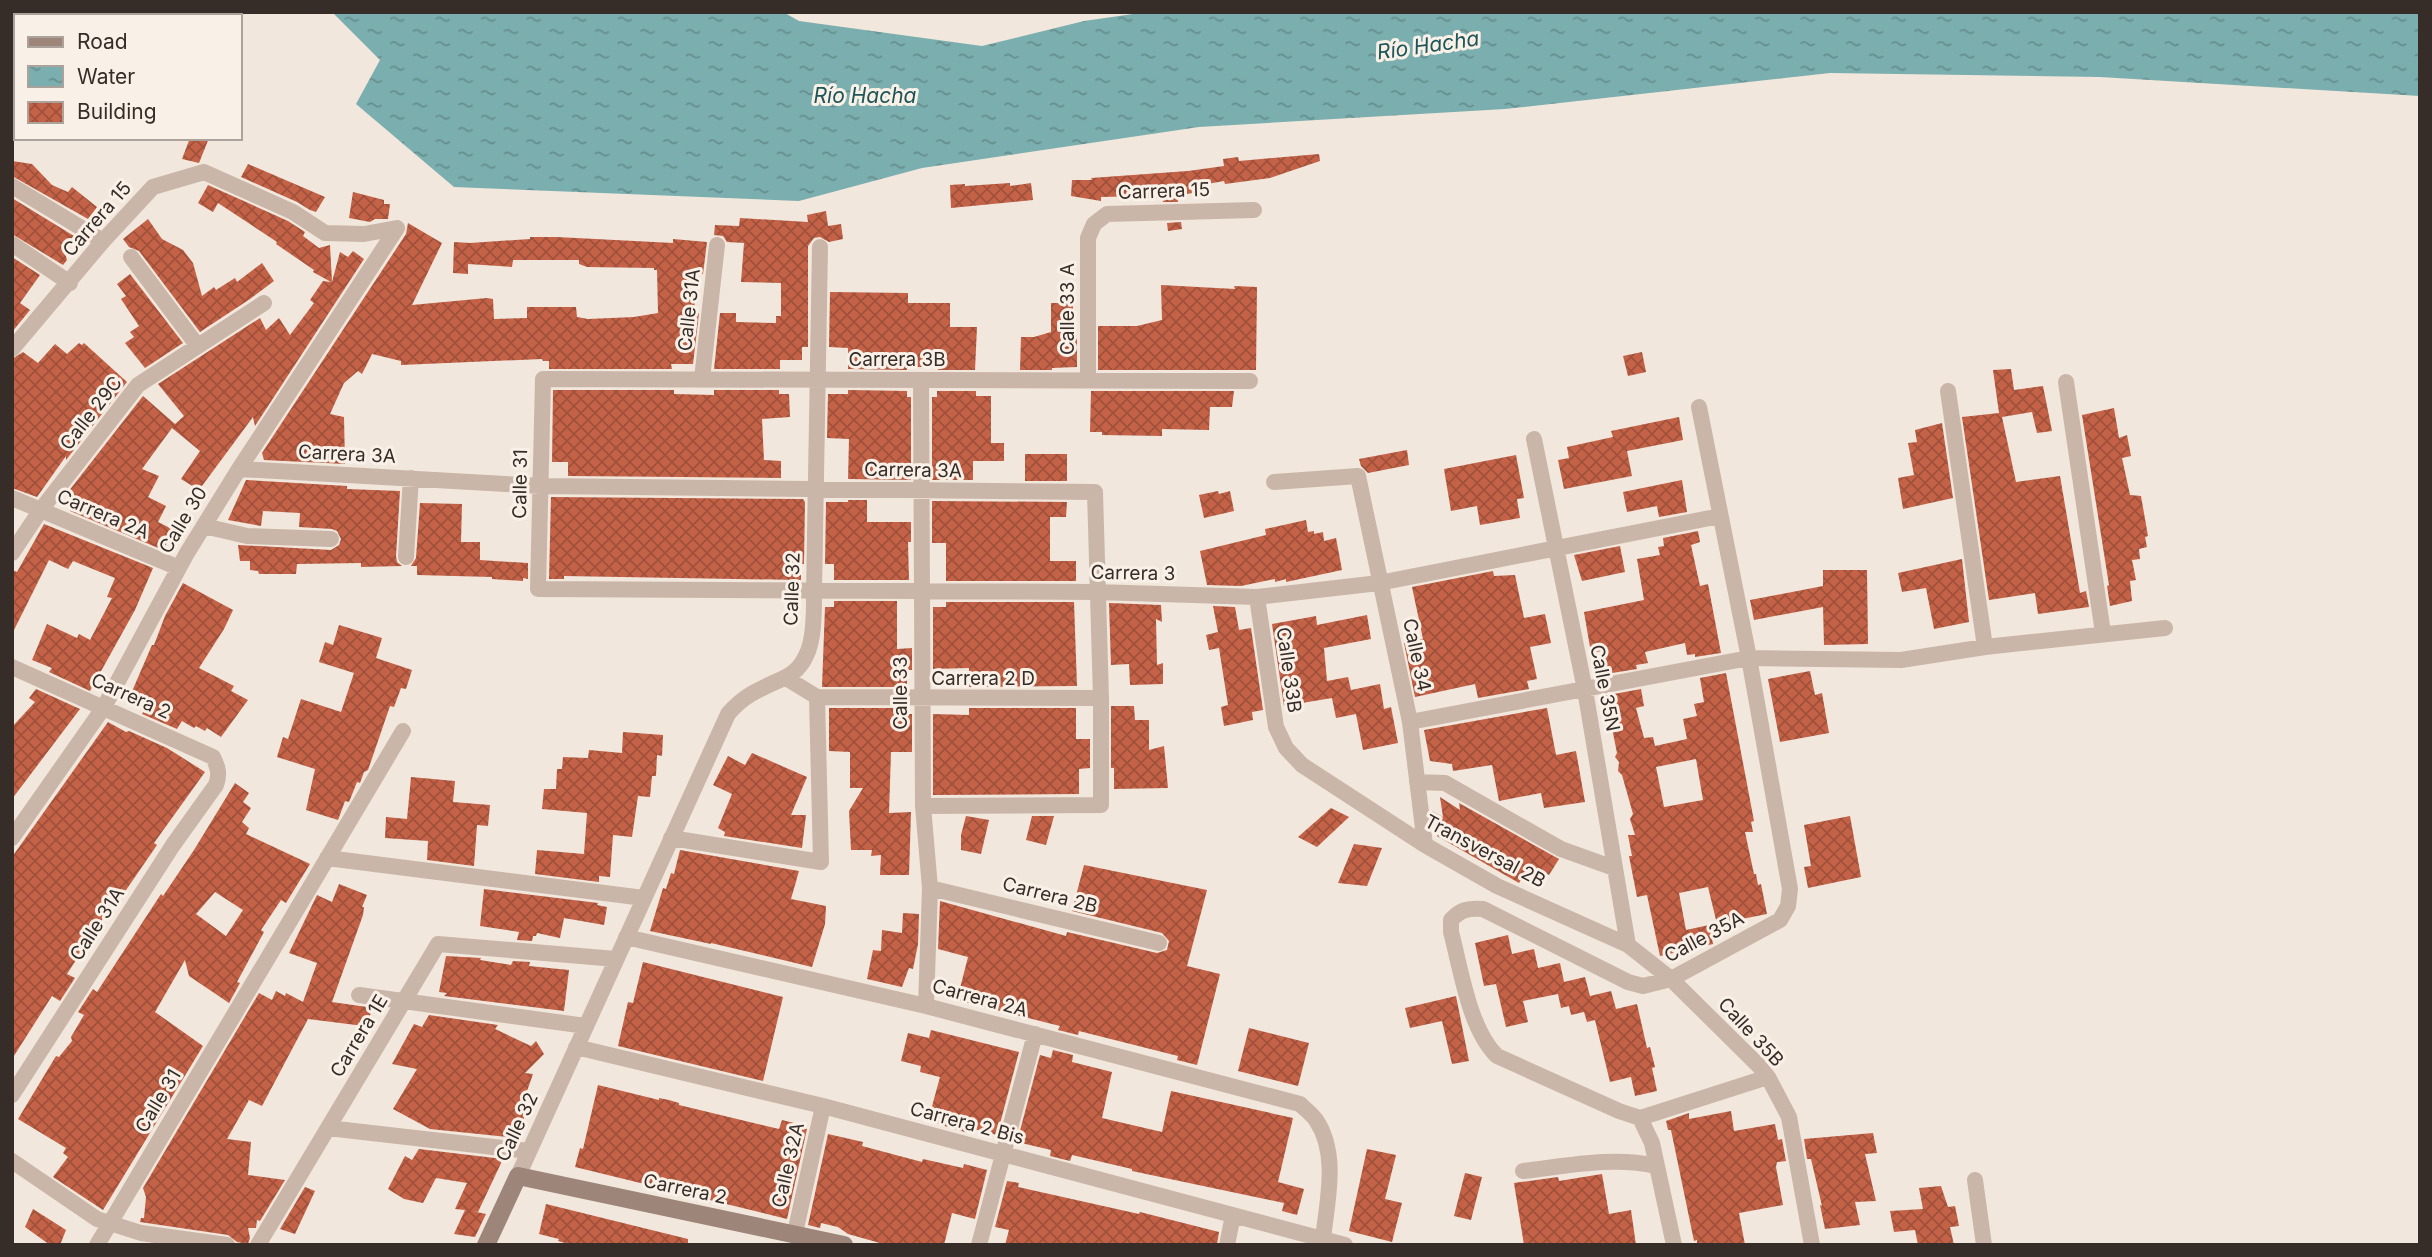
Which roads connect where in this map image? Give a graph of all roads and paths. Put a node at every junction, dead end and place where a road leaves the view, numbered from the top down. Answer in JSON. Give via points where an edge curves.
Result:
{"nodes":[{"id":1,"x":12,"y":186,"type":"edge"},
{"id":2,"x":1254,"y":210,"type":"dead end"},
{"id":3,"x":397,"y":228,"type":"joint"},
{"id":4,"x":1088,"y":238,"type":"joint"},
{"id":5,"x":103,"y":241,"type":"junction"},
{"id":6,"x":12,"y":244,"type":"edge"},
{"id":7,"x":717,"y":245,"type":"dead end"},
{"id":8,"x":820,"y":247,"type":"dead end"},
{"id":9,"x":131,"y":257,"type":"dead end"},
{"id":10,"x":70,"y":283,"type":"junction"},
{"id":11,"x":264,"y":303,"type":"dead end"},
{"id":12,"x":197,"y":345,"type":"junction"},
{"id":13,"x":12,"y":349,"type":"edge"},
{"id":14,"x":543,"y":379,"type":"joint"},
{"id":15,"x":702,"y":379,"type":"junction"},
{"id":16,"x":817,"y":379,"type":"junction"},
{"id":17,"x":921,"y":380,"type":"junction"},
{"id":18,"x":1088,"y":380,"type":"junction"},
{"id":19,"x":1250,"y":381,"type":"dead end"},
{"id":20,"x":2066,"y":382,"type":"dead end"},
{"id":21,"x":1948,"y":391,"type":"dead end"},
{"id":22,"x":1699,"y":407,"type":"dead end"},
{"id":23,"x":1534,"y":439,"type":"dead end"},
{"id":24,"x":239,"y":469,"type":"junction"},
{"id":25,"x":411,"y":478,"type":"junction"},
{"id":26,"x":1274,"y":482,"type":"dead end"},
{"id":27,"x":541,"y":486,"type":"junction"},
{"id":28,"x":815,"y":489,"type":"junction"},
{"id":29,"x":923,"y":491,"type":"junction"},
{"id":30,"x":12,"y":498,"type":"edge"},
{"id":31,"x":40,"y":511,"type":"junction"},
{"id":32,"x":1720,"y":516,"type":"junction"},
{"id":33,"x":204,"y":526,"type":"junction"},
{"id":34,"x":331,"y":539,"type":"dead end"},
{"id":35,"x":1556,"y":549,"type":"junction"},
{"id":36,"x":12,"y":553,"type":"edge"},
{"id":37,"x":406,"y":557,"type":"dead end"},
{"id":38,"x":179,"y":568,"type":"junction"},
{"id":39,"x":1379,"y":583,"type":"junction"},
{"id":40,"x":538,"y":589,"type":"joint"},
{"id":41,"x":814,"y":593,"type":"junction"},
{"id":42,"x":921,"y":593,"type":"junction"},
{"id":43,"x":1096,"y":593,"type":"junction"},
{"id":44,"x":1257,"y":597,"type":"junction"},
{"id":45,"x":2165,"y":628,"type":"dead end"},
{"id":46,"x":2103,"y":633,"type":"junction"},
{"id":47,"x":1985,"y":647,"type":"junction"},
{"id":48,"x":1749,"y":658,"type":"junction"},
{"id":49,"x":12,"y":667,"type":"edge"},
{"id":50,"x":786,"y":678,"type":"junction"},
{"id":51,"x":1586,"y":690,"type":"junction"},
{"id":52,"x":817,"y":697,"type":"junction"},
{"id":53,"x":1101,"y":698,"type":"junction"},
{"id":54,"x":921,"y":699,"type":"junction"},
{"id":55,"x":104,"y":707,"type":"junction"},
{"id":56,"x":1410,"y":722,"type":"junction"},
{"id":57,"x":403,"y":731,"type":"dead end"},
{"id":58,"x":1286,"y":748,"type":"joint"},
{"id":59,"x":219,"y":776,"type":"joint"},
{"id":60,"x":1417,"y":782,"type":"junction"},
{"id":61,"x":923,"y":806,"type":"junction"},
{"id":62,"x":12,"y":838,"type":"edge"},
{"id":63,"x":671,"y":838,"type":"junction"},
{"id":64,"x":1425,"y":845,"type":"junction"},
{"id":65,"x":327,"y":858,"type":"junction"},
{"id":66,"x":1614,"y":868,"type":"junction"},
{"id":67,"x":930,"y":888,"type":"junction"},
{"id":68,"x":644,"y":898,"type":"junction"},
{"id":69,"x":626,"y":937,"type":"junction"},
{"id":70,"x":1159,"y":943,"type":"dead end"},
{"id":71,"x":1628,"y":945,"type":"junction"},
{"id":72,"x":616,"y":959,"type":"junction"},
{"id":73,"x":1671,"y":979,"type":"junction"},
{"id":74,"x":359,"y":995,"type":"dead end"},
{"id":75,"x":405,"y":1000,"type":"junction"},
{"id":76,"x":926,"y":1006,"type":"junction"},
{"id":77,"x":586,"y":1026,"type":"junction"},
{"id":78,"x":1035,"y":1034,"type":"junction"},
{"id":79,"x":576,"y":1047,"type":"junction"},
{"id":80,"x":1768,"y":1077,"type":"junction"},
{"id":81,"x":12,"y":1095,"type":"edge"},
{"id":82,"x":823,"y":1106,"type":"junction"},
{"id":83,"x":1640,"y":1118,"type":"junction"},
{"id":84,"x":328,"y":1128,"type":"junction"},
{"id":85,"x":529,"y":1150,"type":"junction"},
{"id":86,"x":1003,"y":1155,"type":"junction"},
{"id":87,"x":12,"y":1161,"type":"edge"},
{"id":88,"x":1656,"y":1166,"type":"junction"},
{"id":89,"x":1523,"y":1171,"type":"dead end"},
{"id":90,"x":517,"y":1176,"type":"junction"},
{"id":91,"x":1975,"y":1180,"type":"dead end"},
{"id":92,"x":1233,"y":1215,"type":"junction"},
{"id":93,"x":110,"y":1223,"type":"junction"},
{"id":94,"x":795,"y":1233,"type":"junction"},
{"id":95,"x":1295,"y":1238,"type":"edge"},
{"id":96,"x":1323,"y":1239,"type":"junction"},
{"id":97,"x":97,"y":1245,"type":"edge"},
{"id":98,"x":228,"y":1245,"type":"edge"},
{"id":99,"x":258,"y":1245,"type":"edge"},
{"id":100,"x":486,"y":1245,"type":"edge"},
{"id":101,"x":844,"y":1245,"type":"edge"},
{"id":102,"x":979,"y":1245,"type":"edge"},
{"id":103,"x":1227,"y":1245,"type":"edge"},
{"id":104,"x":1345,"y":1245,"type":"edge"},
{"id":105,"x":1674,"y":1245,"type":"edge"},
{"id":106,"x":1812,"y":1245,"type":"edge"},
{"id":107,"x":1984,"y":1245,"type":"edge"}],
"edges":[{"from":1,"to":5,"type":"street"},
{"from":2,"to":4,"type":"street","name":"Carrera 15","via":[[1107,214],[1094,224]]},
{"from":3,"to":5,"type":"street","name":"Carrera 15","via":[[325,233],[292,212],[204,172],[153,187]]},
{"from":3,"to":24,"type":"street","name":"Calle 30"},
{"from":4,"to":18,"type":"street","name":"Calle 33 A"},
{"from":5,"to":10,"type":"street","name":"Carrera 15"},
{"from":6,"to":10,"type":"street"},
{"from":7,"to":15,"type":"street","name":"Calle 31A"},
{"from":8,"to":16,"type":"street","name":"Calle 32"},
{"from":9,"to":12,"type":"street"},
{"from":10,"to":13,"type":"street","name":"Carrera 15"},
{"from":11,"to":12,"type":"street","name":"Calle 29C"},
{"from":12,"to":31,"type":"street","name":"Calle 29C","via":[[138,385]]},
{"from":14,"to":15,"type":"street","name":"Carrera 3B"},
{"from":14,"to":27,"type":"street","name":"Calle 31"},
{"from":15,"to":16,"type":"street","name":"Carrera 3B"},
{"from":16,"to":17,"type":"street","name":"Carrera 3B"},
{"from":16,"to":28,"type":"street","name":"Calle 32"},
{"from":17,"to":18,"type":"street","name":"Carrera 3B"},
{"from":17,"to":29,"type":"street","name":"Calle 33"},
{"from":18,"to":19,"type":"street","name":"Carrera 3B"},
{"from":20,"to":46,"type":"street"},
{"from":21,"to":47,"type":"street"},
{"from":22,"to":32,"type":"street","name":"Calle 35A"},
{"from":23,"to":35,"type":"street","name":"Calle 35N"},
{"from":24,"to":25,"type":"street","name":"Carrera 3A"},
{"from":24,"to":33,"type":"street","name":"Calle 30"},
{"from":25,"to":27,"type":"street","name":"Carrera 3A"},
{"from":25,"to":37,"type":"street"},
{"from":26,"to":39,"type":"street","name":"Calle 34","via":[[1358,476]]},
{"from":27,"to":28,"type":"street","name":"Carrera 3A"},
{"from":27,"to":40,"type":"street","name":"Calle 31"},
{"from":28,"to":29,"type":"street","name":"Carrera 3A"},
{"from":28,"to":41,"type":"street","name":"Calle 32"},
{"from":29,"to":42,"type":"street","name":"Calle 33"},
{"from":29,"to":43,"type":"street","name":"Carrera 3A","via":[[1095,492]]},
{"from":30,"to":31,"type":"street","name":"Carrera 2A"},
{"from":31,"to":36,"type":"street","name":"Calle 29C"},
{"from":31,"to":38,"type":"street","name":"Carrera 2A"},
{"from":32,"to":35,"type":"street","name":"Carrera 3"},
{"from":32,"to":48,"type":"street","name":"Calle 35A"},
{"from":33,"to":34,"type":"street","via":[[247,536]]},
{"from":33,"to":38,"type":"street","name":"Calle 30"},
{"from":35,"to":39,"type":"street","name":"Carrera 3"},
{"from":35,"to":51,"type":"street","name":"Calle 35N"},
{"from":38,"to":55,"type":"street","name":"Calle 30"},
{"from":39,"to":44,"type":"street","name":"Carrera 3"},
{"from":39,"to":56,"type":"street","name":"Calle 34"},
{"from":40,"to":41,"type":"street","name":"Carrera 3"},
{"from":41,"to":42,"type":"street","name":"Carrera 3"},
{"from":41,"to":50,"type":"street","name":"Calle 32","via":[[810,649]]},
{"from":42,"to":43,"type":"street","name":"Carrera 3"},
{"from":42,"to":54,"type":"street","name":"Calle 33"},
{"from":43,"to":44,"type":"street","name":"Carrera 3"},
{"from":43,"to":53,"type":"street","name":"Carrera 3A"},
{"from":44,"to":58,"type":"street","name":"Calle 33B","via":[[1276,727]]},
{"from":45,"to":46,"type":"street"},
{"from":46,"to":47,"type":"street"},
{"from":47,"to":48,"type":"street","via":[[1901,660]]},
{"from":48,"to":51,"type":"street"},
{"from":48,"to":73,"type":"street","name":"Calle 35A","via":[[1790,889],[1788,906],[1780,920]]},
{"from":49,"to":55,"type":"street","name":"Carrera 2"},
{"from":50,"to":52,"type":"street"},
{"from":50,"to":63,"type":"street","name":"Calle 32","via":[[741,699],[728,713]]},
{"from":51,"to":56,"type":"street"},
{"from":51,"to":66,"type":"street","name":"Calle 35N"},
{"from":52,"to":54,"type":"street","name":"Carrera 2 D"},
{"from":52,"to":63,"type":"street","via":[[821,862]]},
{"from":53,"to":54,"type":"street","name":"Carrera 2 D"},
{"from":53,"to":61,"type":"street","name":"Carrera 3A","via":[[1101,805]]},
{"from":54,"to":61,"type":"street","name":"Calle 33"},
{"from":55,"to":59,"type":"street","name":"Carrera 2","via":[[213,757]]},
{"from":55,"to":62,"type":"street","name":"Calle 30"},
{"from":56,"to":60,"type":"street","name":"Calle 34"},
{"from":57,"to":65,"type":"street"},
{"from":58,"to":64,"type":"street","name":"Transversal 2B","via":[[1302,765]]},
{"from":59,"to":81,"type":"street","name":"Calle 31A"},
{"from":60,"to":64,"type":"street","name":"Calle 34"},
{"from":60,"to":66,"type":"street","via":[[1445,783],[1561,849]]},
{"from":61,"to":67,"type":"street","name":"Calle 33"},
{"from":63,"to":68,"type":"street","name":"Calle 32"},
{"from":64,"to":71,"type":"street","name":"Transversal 2B","via":[[1497,886]]},
{"from":65,"to":68,"type":"street"},
{"from":65,"to":93,"type":"street","name":"Calle 31"},
{"from":66,"to":71,"type":"street","name":"Calle 35N"},
{"from":67,"to":70,"type":"street","name":"Carrera 2B"},
{"from":67,"to":76,"type":"street","name":"Calle 33"},
{"from":68,"to":69,"type":"street","name":"Calle 32"},
{"from":69,"to":72,"type":"street","name":"Calle 32"},
{"from":69,"to":76,"type":"street","name":"Carrera 2A"},
{"from":71,"to":73,"type":"street","name":"Transversal 2B"},
{"from":72,"to":75,"type":"street","name":"Carrera 1E","via":[[438,944]]},
{"from":72,"to":77,"type":"street","name":"Calle 32"},
{"from":73,"to":80,"type":"street","name":"Calle 35B"},
{"from":73,"to":83,"type":"street","name":"Calle 35A","via":[[1643,986],[1628,982],[1483,909],[1469,908],[1451,920],[1477,1029],[1486,1045],[1497,1056]]},
{"from":74,"to":75,"type":"street"},
{"from":75,"to":77,"type":"street"},
{"from":75,"to":84,"type":"street","name":"Carrera 1E"},
{"from":76,"to":78,"type":"street","name":"Carrera 2A"},
{"from":77,"to":79,"type":"street","name":"Calle 32"},
{"from":78,"to":86,"type":"street"},
{"from":78,"to":96,"type":"street","name":"Carrera 2A","via":[[1300,1104],[1324,1137],[1330,1173]]},
{"from":79,"to":82,"type":"street","name":"Carrera 2 Bis"},
{"from":79,"to":85,"type":"street","name":"Calle 32"},
{"from":80,"to":83,"type":"street"},
{"from":80,"to":106,"type":"street","name":"Calle 35B","via":[[1789,1116]]},
{"from":82,"to":86,"type":"street","name":"Carrera 2 Bis"},
{"from":82,"to":94,"type":"street","name":"Calle 32A"},
{"from":83,"to":88,"type":"street"},
{"from":84,"to":85,"type":"street"},
{"from":84,"to":99,"type":"street"},
{"from":85,"to":90,"type":"street","name":"Calle 32"},
{"from":86,"to":92,"type":"street","name":"Carrera 2 Bis"},
{"from":86,"to":102,"type":"street"},
{"from":87,"to":93,"type":"street","via":[[97,1219]]},
{"from":88,"to":89,"type":"street","via":[[1615,1161]]},
{"from":88,"to":105,"type":"street"},
{"from":90,"to":94,"type":"street","name":"Carrera 2"},
{"from":90,"to":100,"type":"street","name":"Calle 32"},
{"from":91,"to":107,"type":"street"},
{"from":92,"to":95,"type":"street","name":"Carrera 2 Bis"},
{"from":92,"to":103,"type":"street"},
{"from":93,"to":97,"type":"street","name":"Calle 31"},
{"from":93,"to":98,"type":"street","via":[[141,1233]]},
{"from":94,"to":101,"type":"street","name":"Carrera 2"},
{"from":95,"to":96,"type":"street","name":"Carrera 2 Bis"},
{"from":96,"to":104,"type":"street","name":"Carrera 2 Bis"}]}
